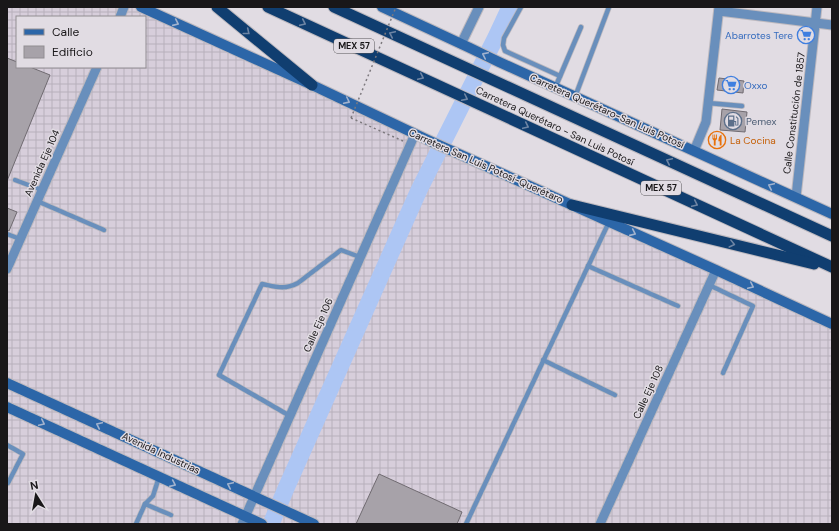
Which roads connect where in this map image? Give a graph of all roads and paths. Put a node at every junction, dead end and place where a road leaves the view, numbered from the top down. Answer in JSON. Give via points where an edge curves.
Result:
{"nodes":[{"id":1,"x":141,"y":7,"type":"edge"},
{"id":2,"x":217,"y":7,"type":"edge"},
{"id":3,"x":268,"y":7,"type":"edge"},
{"id":4,"x":334,"y":7,"type":"edge"},
{"id":5,"x":479,"y":7,"type":"edge"},
{"id":6,"x":521,"y":7,"type":"edge"},
{"id":7,"x":609,"y":7,"type":"edge"},
{"id":8,"x":817,"y":7,"type":"edge"},
{"id":9,"x":389,"y":8,"type":"edge"},
{"id":10,"x":719,"y":9,"type":"edge"},
{"id":11,"x":816,"y":23,"type":"junction"},
{"id":12,"x":832,"y":25,"type":"edge"},
{"id":13,"x":581,"y":27,"type":"dead end"},
{"id":14,"x":466,"y":46,"type":"junction"},
{"id":15,"x":98,"y":68,"type":"edge"},
{"id":16,"x":560,"y":76,"type":"junction"},
{"id":17,"x":312,"y":85,"type":"junction"},
{"id":18,"x":555,"y":88,"type":"junction"},
{"id":19,"x":575,"y":97,"type":"junction"},
{"id":20,"x":708,"y":103,"type":"junction"},
{"id":21,"x":742,"y":106,"type":"dead end"},
{"id":22,"x":415,"y":134,"type":"junction"},
{"id":23,"x":410,"y":144,"type":"junction"},
{"id":24,"x":694,"y":151,"type":"junction"},
{"id":25,"x":15,"y":180,"type":"dead end"},
{"id":26,"x":42,"y":190,"type":"junction"},
{"id":27,"x":796,"y":197,"type":"junction"},
{"id":28,"x":37,"y":201,"type":"junction"},
{"id":29,"x":572,"y":205,"type":"junction"},
{"id":30,"x":832,"y":214,"type":"edge"},
{"id":31,"x":609,"y":222,"type":"junction"},
{"id":32,"x":104,"y":230,"type":"dead end"},
{"id":33,"x":7,"y":234,"type":"edge"},
{"id":34,"x":832,"y":236,"type":"edge"},
{"id":35,"x":20,"y":239,"type":"junction"},
{"id":36,"x":360,"y":257,"type":"junction"},
{"id":37,"x":588,"y":266,"type":"junction"},
{"id":38,"x":832,"y":268,"type":"edge"},
{"id":39,"x":7,"y":269,"type":"edge"},
{"id":40,"x":716,"y":270,"type":"junction"},
{"id":41,"x":710,"y":285,"type":"junction"},
{"id":42,"x":678,"y":306,"type":"dead end"},
{"id":43,"x":832,"y":324,"type":"edge"},
{"id":44,"x":543,"y":360,"type":"junction"},
{"id":45,"x":723,"y":373,"type":"dead end"},
{"id":46,"x":7,"y":383,"type":"edge"},
{"id":47,"x":616,"y":395,"type":"dead end"},
{"id":48,"x":7,"y":407,"type":"edge"},
{"id":49,"x":290,"y":416,"type":"junction"},
{"id":50,"x":7,"y":445,"type":"edge"},
{"id":51,"x":159,"y":477,"type":"junction"},
{"id":52,"x":8,"y":483,"type":"dead end"},
{"id":53,"x":254,"y":496,"type":"junction"},
{"id":54,"x":145,"y":504,"type":"junction"},
{"id":55,"x":171,"y":515,"type":"dead end"},
{"id":56,"x":244,"y":520,"type":"edge"},
{"id":57,"x":259,"y":523,"type":"edge"},
{"id":58,"x":136,"y":524,"type":"edge"},
{"id":59,"x":314,"y":524,"type":"edge"},
{"id":60,"x":466,"y":524,"type":"edge"},
{"id":61,"x":600,"y":524,"type":"edge"}],
"edges":[{"from":1,"to":17,"type":"main road","name":"Carretera San Luis Potosí-Querétaro","one_way":true},
{"from":2,"to":17,"type":"highway","one_way":true},
{"from":3,"to":38,"type":"highway","name":"Carretera Querétaro - San Luis Potosí","number":"MEX 57","one_way":true},
{"from":34,"to":4,"type":"highway","name":"Carretera Querétaro - San Luis Potosí","number":"MEX 57","one_way":true},
{"from":5,"to":14,"type":"street"},
{"from":6,"to":16,"type":"lane","via":[[504,38],[503,45],[506,51]]},
{"from":7,"to":19,"type":"lane"},
{"from":8,"to":11,"type":"street","name":"Calle Constitución de 1857"},
{"from":9,"to":14,"type":"main road","name":"Carretera Querétaro-San Luis Potosí"},
{"from":9,"to":23,"type":"path","bridge":true,"via":[[351,118]]},
{"from":10,"to":11,"type":"street"},
{"from":10,"to":20,"type":"street"},
{"from":11,"to":12,"type":"street"},
{"from":11,"to":27,"type":"street","name":"Calle Constitución de 1857"},
{"from":13,"to":16,"type":"lane"},
{"from":18,"to":14,"type":"main road","name":"Carretera Querétaro-San Luis Potosí","one_way":true},
{"from":15,"to":26,"type":"street","name":"Avenida Eje 104"},
{"from":16,"to":18,"type":"lane"},
{"from":17,"to":22,"type":"main road","name":"Carretera San Luis Potosí-Querétaro","one_way":true},
{"from":18,"to":19,"type":"main road","name":"Carretera Querétaro-San Luis Potosí"},
{"from":19,"to":24,"type":"main road","name":"Carretera Querétaro-San Luis Potosí"},
{"from":20,"to":21,"type":"lane"},
{"from":20,"to":24,"type":"street","via":[[706,122]]},
{"from":22,"to":23,"type":"street","name":"Calle Eje 106"},
{"from":22,"to":29,"type":"main road","name":"Carretera San Luis Potosí-Querétaro"},
{"from":23,"to":36,"type":"street","name":"Calle Eje 106"},
{"from":27,"to":24,"type":"main road","name":"Carretera Querétaro-San Luis Potosí","one_way":true},
{"from":25,"to":26,"type":"lane"},
{"from":26,"to":28,"type":"street","name":"Avenida Eje 104"},
{"from":27,"to":30,"type":"main road","name":"Carretera Querétaro-San Luis Potosí"},
{"from":28,"to":32,"type":"lane"},
{"from":28,"to":35,"type":"street","name":"Avenida Eje 104"},
{"from":29,"to":31,"type":"main road","name":"Carretera San Luis Potosí-Querétaro"},
{"from":29,"to":38,"type":"highway","one_way":true},
{"from":31,"to":37,"type":"lane"},
{"from":31,"to":40,"type":"main road","name":"Carretera San Luis Potosí-Querétaro","one_way":true},
{"from":33,"to":35,"type":"lane"},
{"from":35,"to":39,"type":"street","name":"Avenida Eje 104"},
{"from":36,"to":49,"type":"street","name":"Calle Eje 106"},
{"from":36,"to":49,"type":"lane","via":[[342,250],[292,286],[284,288],[262,284],[219,375]]},
{"from":37,"to":42,"type":"lane"},
{"from":37,"to":44,"type":"lane"},
{"from":40,"to":41,"type":"street","name":"Calle Eje 108"},
{"from":40,"to":43,"type":"main road","name":"Carretera San Luis Potosí-Querétaro","one_way":true},
{"from":41,"to":45,"type":"lane","via":[[753,306]]},
{"from":41,"to":61,"type":"street","name":"Calle Eje 108"},
{"from":44,"to":47,"type":"lane"},
{"from":44,"to":60,"type":"lane"},
{"from":53,"to":46,"type":"main road","name":"Avenida Industrias","one_way":true},
{"from":48,"to":51,"type":"main road","one_way":true},
{"from":49,"to":53,"type":"street","name":"Calle Eje 106"},
{"from":50,"to":52,"type":"lane","via":[[23,454]]},
{"from":51,"to":54,"type":"lane","via":[[153,496]]},
{"from":51,"to":56,"type":"main road","one_way":true},
{"from":53,"to":56,"type":"street","name":"Calle Eje 106"},
{"from":53,"to":59,"type":"main road","name":"Avenida Industrias"},
{"from":54,"to":55,"type":"lane"},
{"from":54,"to":58,"type":"lane"},
{"from":56,"to":57,"type":"main road"}]}
